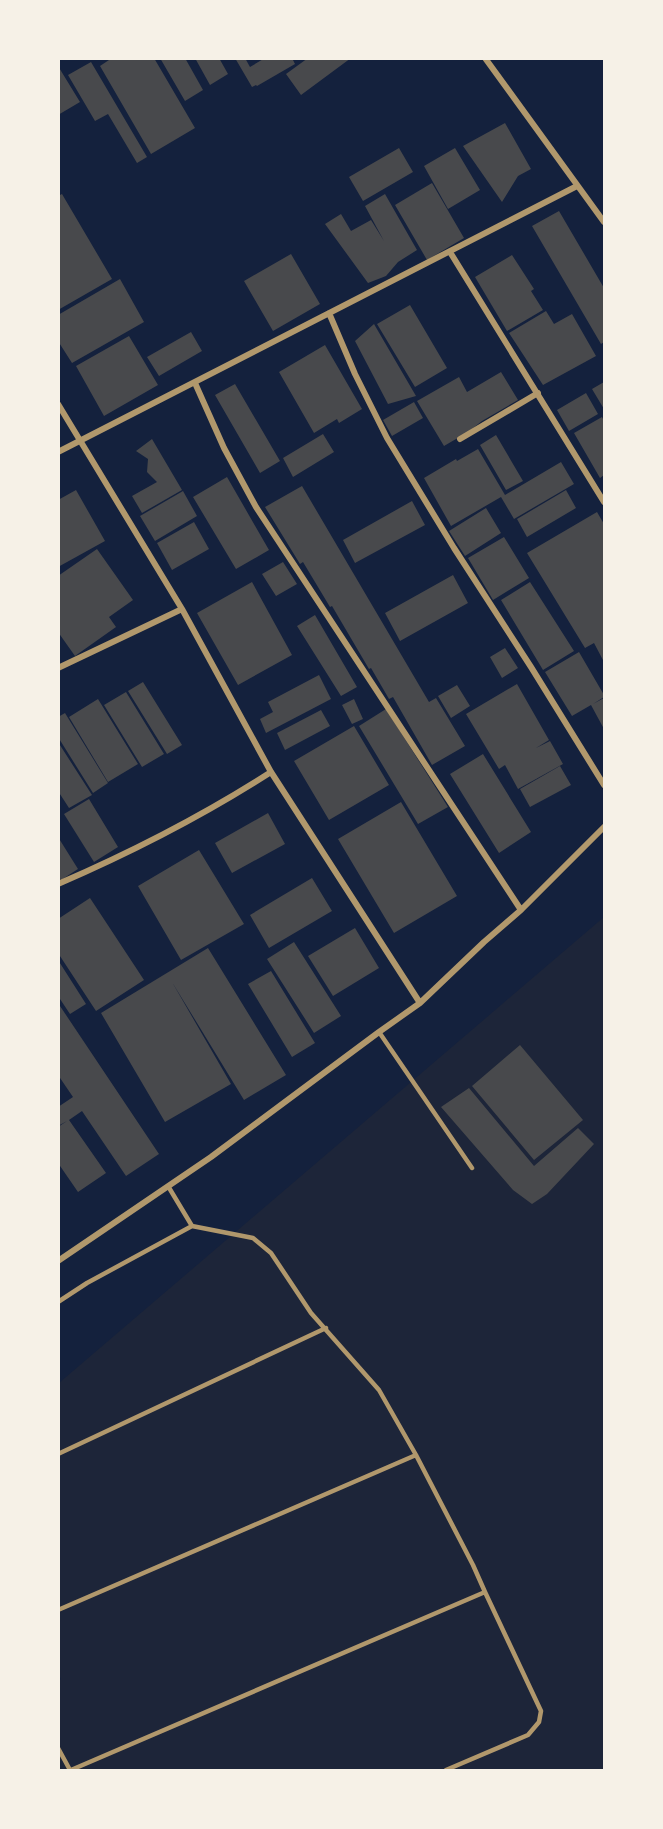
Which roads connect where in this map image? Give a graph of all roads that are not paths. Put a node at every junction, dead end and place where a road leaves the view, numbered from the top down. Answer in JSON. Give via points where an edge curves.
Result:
{"nodes":[{"id":1,"x":485,"y":58,"type":"edge"},
{"id":2,"x":578,"y":186,"type":"junction"},
{"id":3,"x":604,"y":221,"type":"edge"},
{"id":4,"x":450,"y":252,"type":"junction"},
{"id":5,"x":329,"y":313,"type":"junction"},
{"id":6,"x":195,"y":383,"type":"junction"},
{"id":7,"x":538,"y":393,"type":"junction"},
{"id":8,"x":58,"y":404,"type":"edge"},
{"id":9,"x":460,"y":440,"type":"dead end"},
{"id":10,"x":80,"y":441,"type":"junction"},
{"id":11,"x":58,"y":452,"type":"edge"},
{"id":12,"x":604,"y":502,"type":"edge"},
{"id":13,"x":182,"y":609,"type":"junction"},
{"id":14,"x":58,"y":668,"type":"edge"},
{"id":15,"x":271,"y":772,"type":"junction"},
{"id":16,"x":604,"y":785,"type":"edge"},
{"id":17,"x":604,"y":827,"type":"edge"},
{"id":18,"x":58,"y":884,"type":"edge"},
{"id":19,"x":521,"y":910,"type":"junction"},
{"id":20,"x":420,"y":1003,"type":"junction"},
{"id":21,"x":379,"y":1032,"type":"junction"},
{"id":22,"x":472,"y":1168,"type":"dead end"},
{"id":23,"x":168,"y":1186,"type":"junction"},
{"id":24,"x":192,"y":1226,"type":"junction"},
{"id":25,"x":58,"y":1261,"type":"edge"},
{"id":26,"x":58,"y":1302,"type":"edge"},
{"id":27,"x":326,"y":1328,"type":"junction"},
{"id":28,"x":58,"y":1454,"type":"edge"},
{"id":29,"x":416,"y":1455,"type":"junction"},
{"id":30,"x":485,"y":1592,"type":"junction"},
{"id":31,"x":58,"y":1610,"type":"edge"},
{"id":32,"x":58,"y":1748,"type":"edge"},
{"id":33,"x":71,"y":1770,"type":"edge"},
{"id":34,"x":446,"y":1770,"type":"edge"}],
"edges":[{"from":1,"to":2,"type":"street"},
{"from":2,"to":3,"type":"street"},
{"from":2,"to":4,"type":"street"},
{"from":4,"to":5,"type":"street"},
{"from":4,"to":7,"type":"street"},
{"from":5,"to":6,"type":"street"},
{"from":5,"to":16,"type":"street","via":[[387,438]]},
{"from":6,"to":10,"type":"street"},
{"from":6,"to":19,"type":"street","via":[[256,507]]},
{"from":7,"to":9,"type":"street"},
{"from":7,"to":12,"type":"street"},
{"from":8,"to":10,"type":"street"},
{"from":10,"to":11,"type":"street"},
{"from":10,"to":13,"type":"street"},
{"from":13,"to":14,"type":"street"},
{"from":13,"to":15,"type":"street"},
{"from":15,"to":18,"type":"street","via":[[193,818]]},
{"from":15,"to":20,"type":"street"},
{"from":17,"to":19,"type":"street"},
{"from":19,"to":20,"type":"street"},
{"from":20,"to":21,"type":"street"},
{"from":21,"to":22,"type":"lane"},
{"from":21,"to":23,"type":"street"},
{"from":23,"to":24,"type":"lane"},
{"from":23,"to":25,"type":"street"},
{"from":24,"to":26,"type":"lane"},
{"from":24,"to":27,"type":"lane","via":[[253,1239],[271,1253],[311,1313]]},
{"from":27,"to":28,"type":"lane"},
{"from":27,"to":29,"type":"lane","via":[[379,1390]]},
{"from":29,"to":30,"type":"lane"},
{"from":29,"to":31,"type":"lane"},
{"from":30,"to":33,"type":"lane"},
{"from":30,"to":34,"type":"lane","via":[[541,1711],[539,1722],[528,1735]]},
{"from":32,"to":33,"type":"lane"}]}
